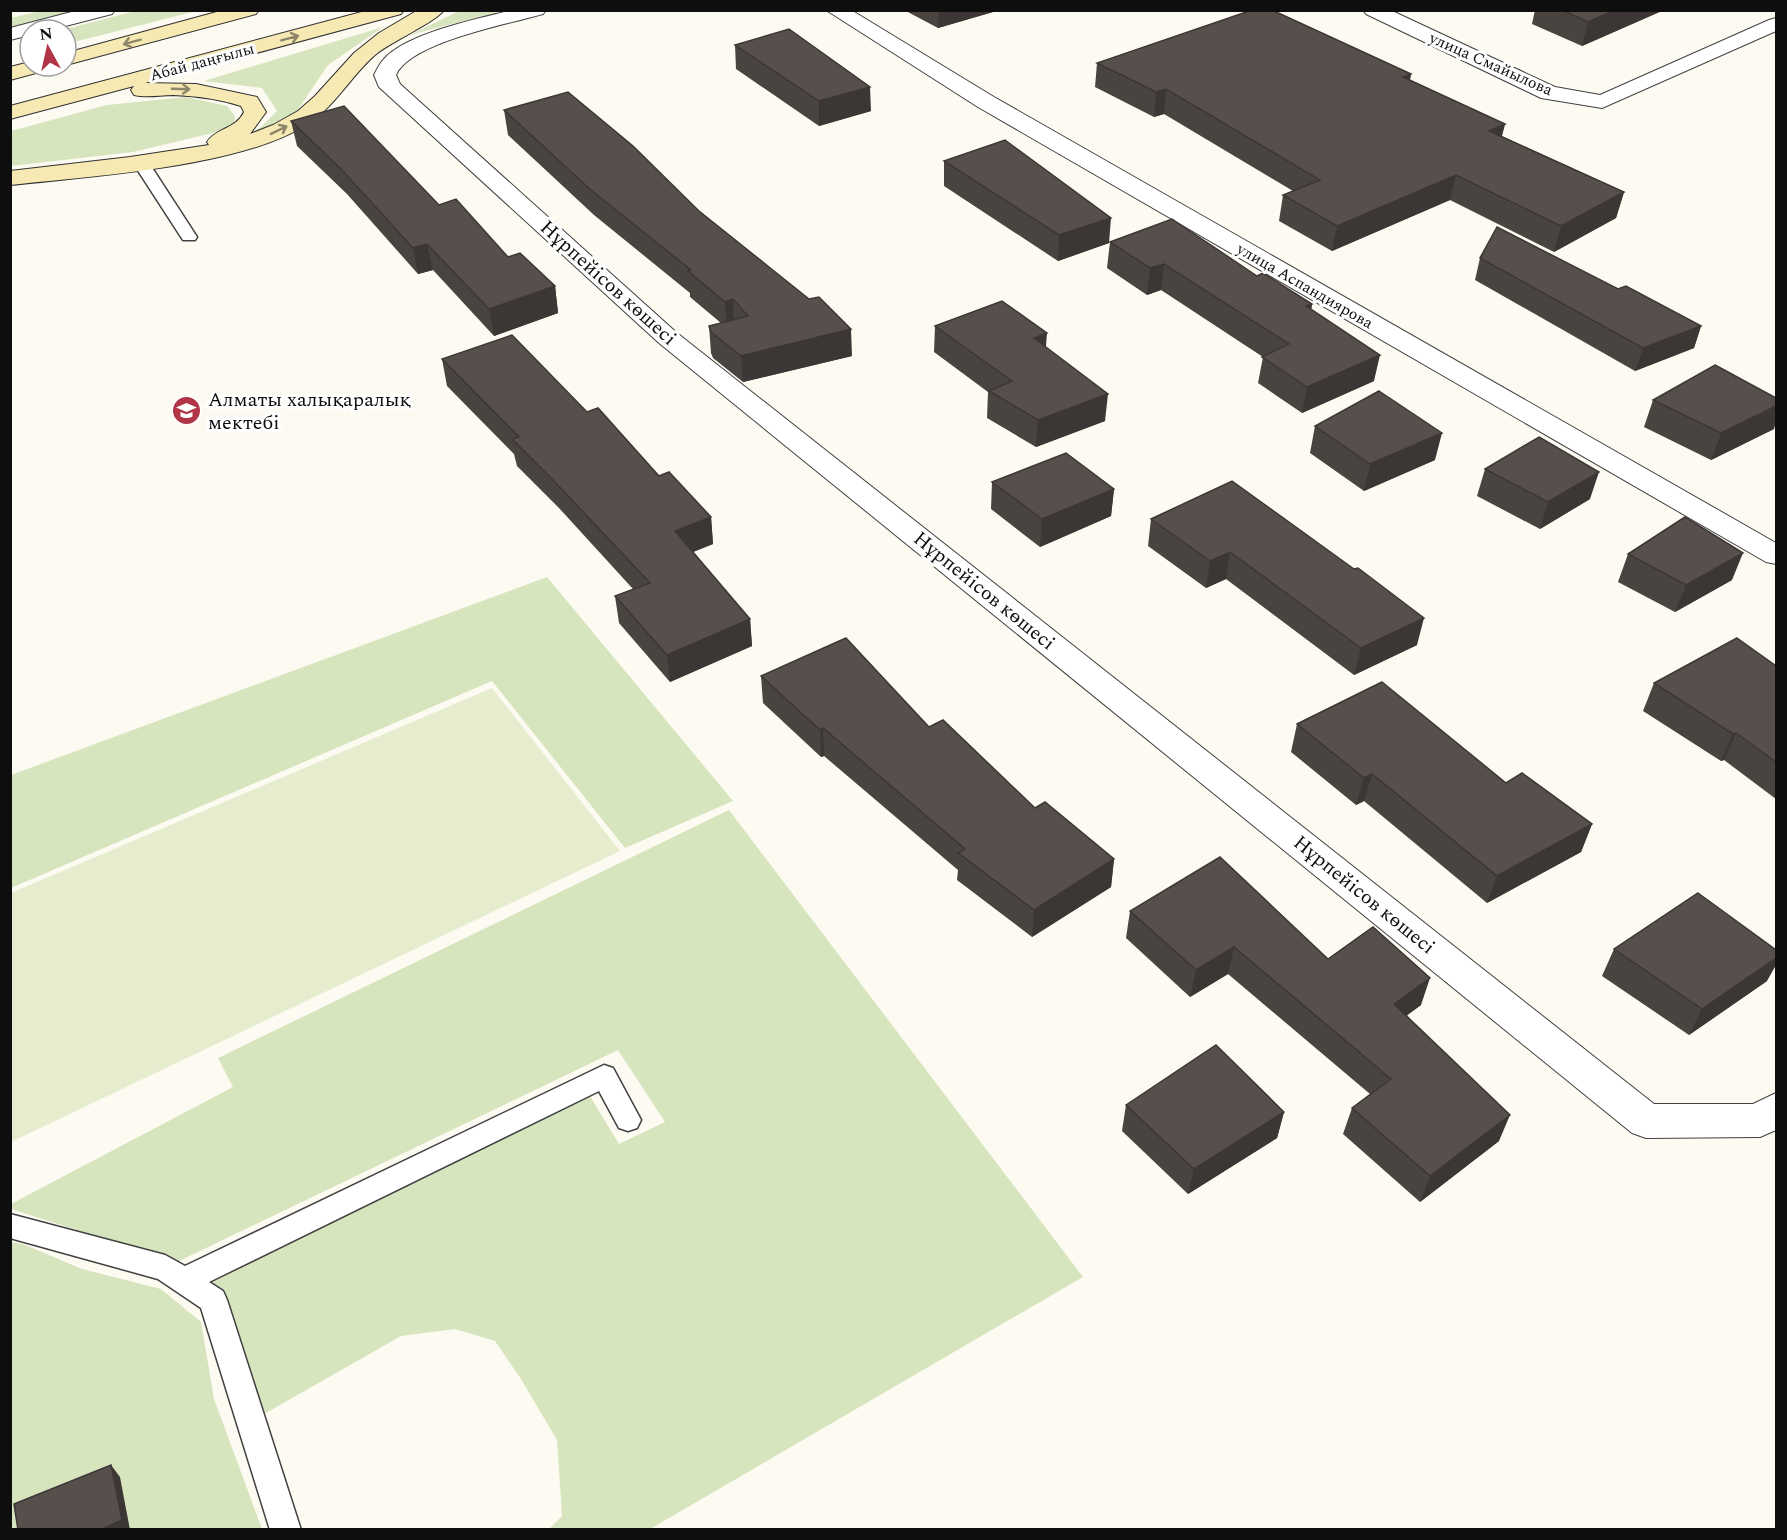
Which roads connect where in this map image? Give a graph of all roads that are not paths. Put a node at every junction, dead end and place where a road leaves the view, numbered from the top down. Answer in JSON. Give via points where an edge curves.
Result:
{"nodes":[{"id":1,"x":105,"y":10,"type":"edge"},
{"id":2,"x":249,"y":10,"type":"edge"},
{"id":3,"x":394,"y":10,"type":"edge"},
{"id":4,"x":434,"y":10,"type":"edge"},
{"id":5,"x":536,"y":10,"type":"edge"},
{"id":6,"x":836,"y":10,"type":"edge"},
{"id":7,"x":1373,"y":10,"type":"edge"},
{"id":8,"x":1776,"y":24,"type":"edge"},
{"id":9,"x":10,"y":34,"type":"edge"},
{"id":10,"x":78,"y":56,"type":"edge"},
{"id":11,"x":15,"y":112,"type":"edge"},
{"id":12,"x":182,"y":156,"type":"junction"},
{"id":13,"x":141,"y":163,"type":"junction"},
{"id":14,"x":10,"y":178,"type":"edge"},
{"id":15,"x":189,"y":237,"type":"dead end"},
{"id":16,"x":1776,"y":555,"type":"edge"},
{"id":17,"x":628,"y":1120,"type":"dead end"},
{"id":18,"x":1771,"y":1121,"type":"edge"},
{"id":19,"x":10,"y":1226,"type":"edge"},
{"id":20,"x":184,"y":1280,"type":"junction"},
{"id":21,"x":286,"y":1530,"type":"edge"}],
"edges":[{"from":1,"to":9,"type":"street"},
{"from":2,"to":10,"type":"main road","one_way":true},
{"from":11,"to":3,"type":"main road","name":"Абай даңғылы","one_way":true},
{"from":12,"to":4,"type":"main road","one_way":true,"via":[[266,137],[298,121],[321,103],[363,55]]},
{"from":5,"to":18,"type":"street","name":"Нұрпейісов көшесі","via":[[412,49],[391,63],[385,75],[390,87],[668,338],[1646,1121]]},
{"from":6,"to":16,"type":"street","name":"улица Аспандиярова","via":[[986,102]]},
{"from":7,"to":8,"type":"street","name":"улица Смайылова","via":[[1549,93],[1602,102]]},
{"from":11,"to":12,"type":"main road","one_way":true,"via":[[116,92],[160,89],[229,95],[249,102],[255,112],[250,123],[238,133]]},
{"from":12,"to":13,"type":"main road"},
{"from":13,"to":14,"type":"main road"},
{"from":13,"to":15,"type":"lane"},
{"from":17,"to":20,"type":"lane","via":[[604,1076]]},
{"from":19,"to":20,"type":"lane","via":[[165,1268]]},
{"from":20,"to":21,"type":"lane","via":[[213,1300]]}]}
